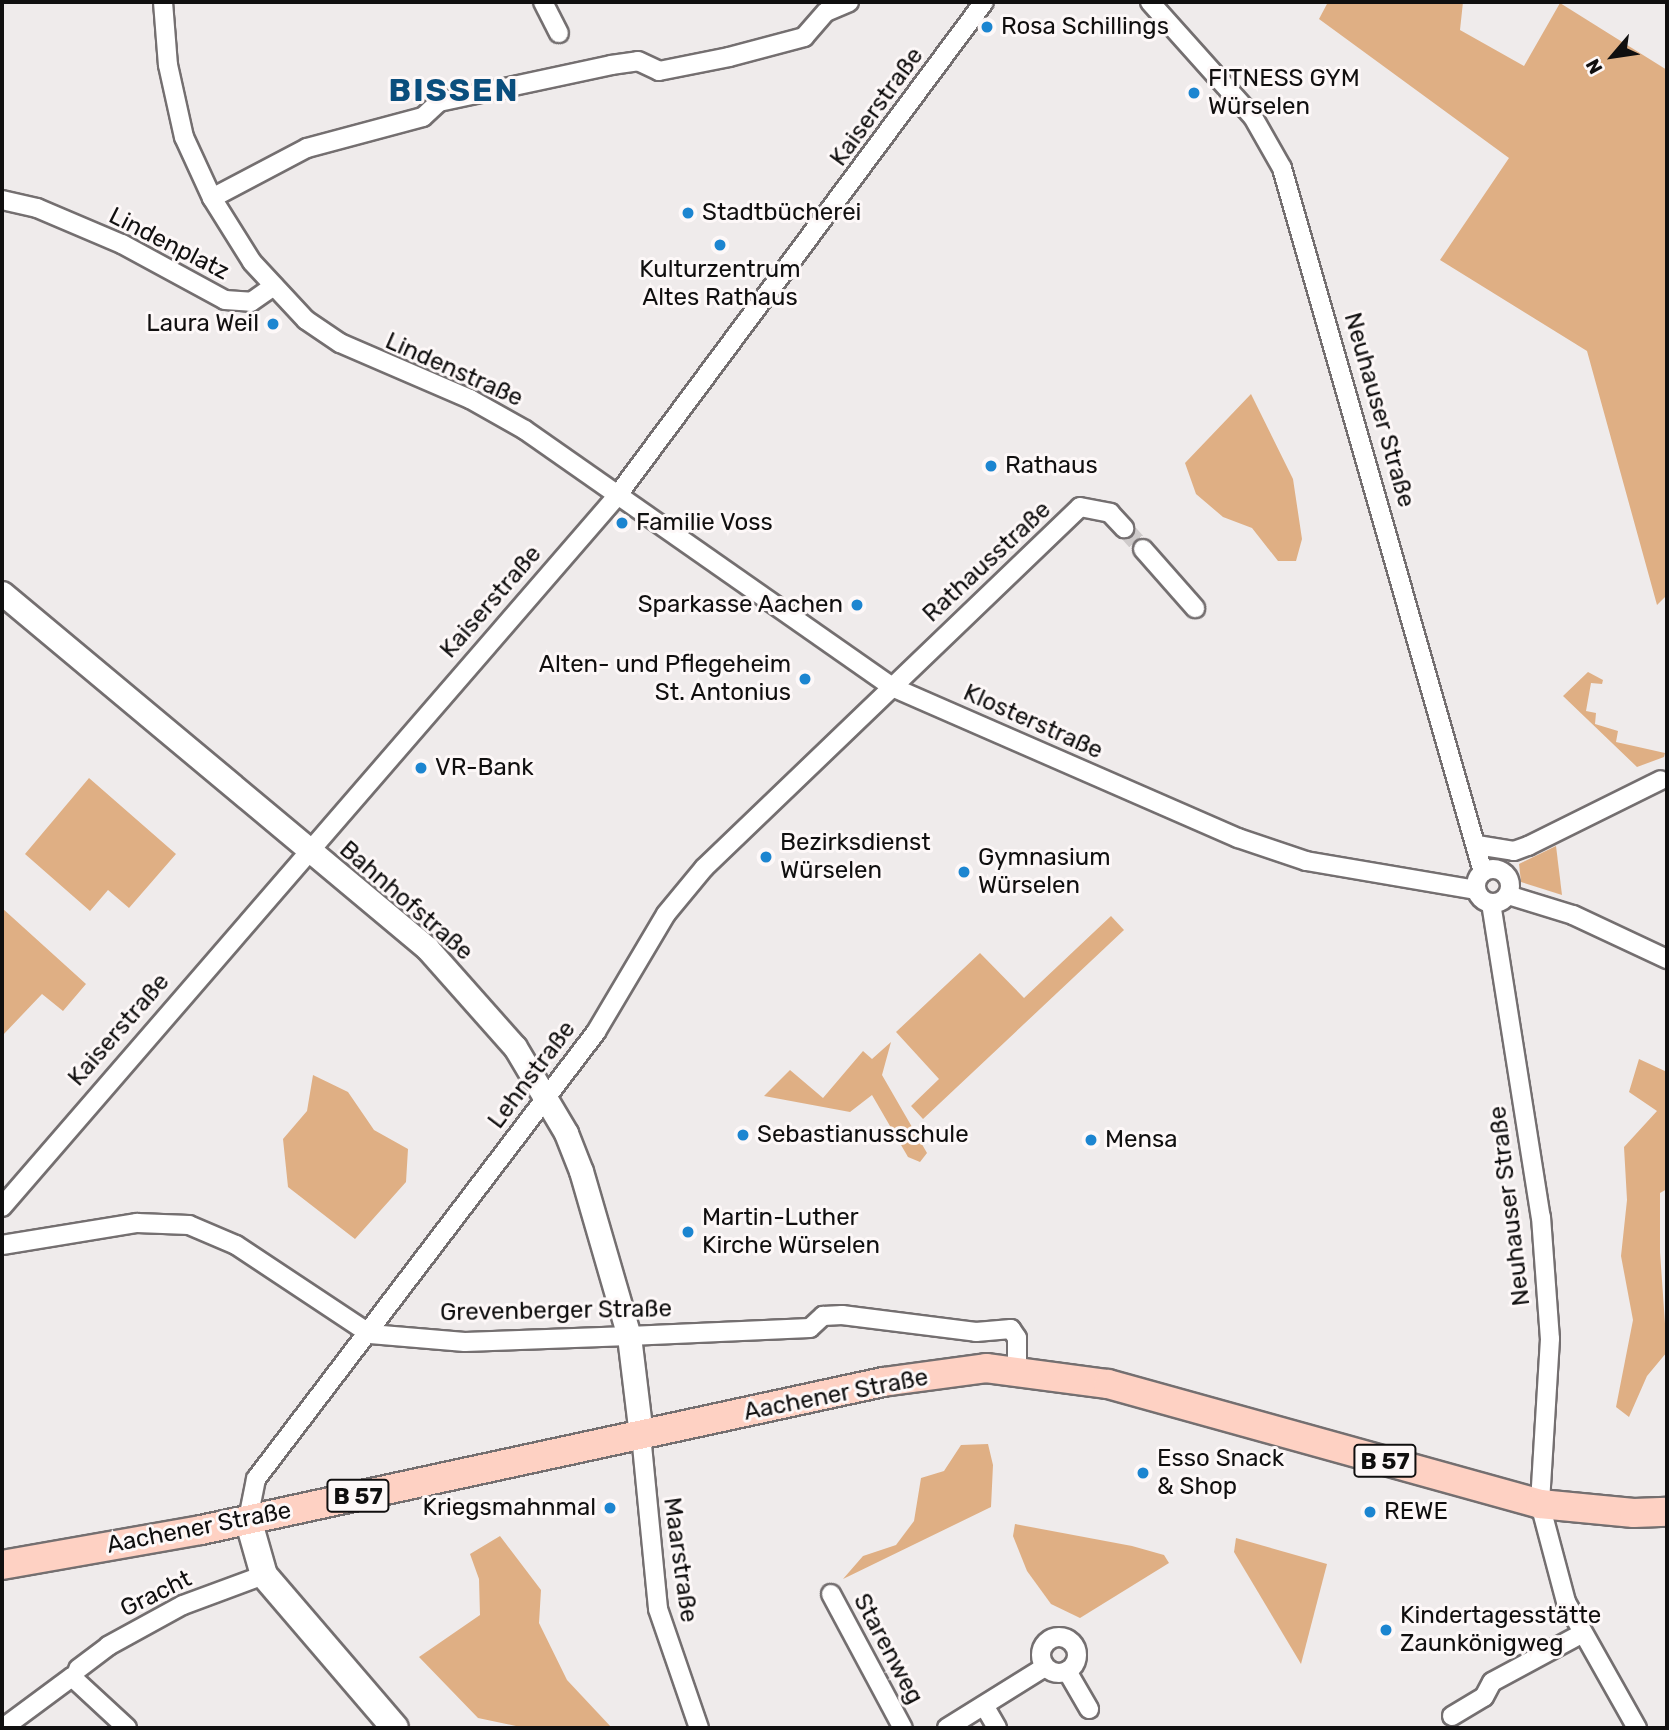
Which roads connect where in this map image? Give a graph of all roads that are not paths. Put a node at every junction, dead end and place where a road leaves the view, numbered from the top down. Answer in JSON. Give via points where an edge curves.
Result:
{"nodes":[{"id":1,"x":163,"y":2,"type":"edge"},
{"id":2,"x":543,"y":2,"type":"edge"},
{"id":3,"x":849,"y":2,"type":"edge"},
{"id":4,"x":984,"y":2,"type":"edge"},
{"id":5,"x":1150,"y":2,"type":"edge"},
{"id":6,"x":559,"y":33,"type":"dead end"},
{"id":7,"x":212,"y":198,"type":"junction"},
{"id":8,"x":2,"y":201,"type":"edge"},
{"id":9,"x":274,"y":286,"type":"junction"},
{"id":10,"x":617,"y":496,"type":"junction"},
{"id":11,"x":1124,"y":528,"type":"tunnel mouth"},
{"id":12,"x":1143,"y":549,"type":"tunnel mouth"},
{"id":13,"x":2,"y":593,"type":"edge"},
{"id":14,"x":1195,"y":608,"type":"dead end"},
{"id":15,"x":890,"y":686,"type":"junction"},
{"id":16,"x":1661,"y":779,"type":"dead end"},
{"id":17,"x":1477,"y":845,"type":"junction"},
{"id":18,"x":307,"y":850,"type":"junction"},
{"id":19,"x":1514,"y":851,"type":"junction"},
{"id":20,"x":1501,"y":871,"type":"junction"},
{"id":21,"x":1483,"y":872,"type":"junction"},
{"id":22,"x":1476,"y":890,"type":"junction"},
{"id":23,"x":1508,"y":895,"type":"junction"},
{"id":24,"x":1491,"y":903,"type":"junction"},
{"id":25,"x":1667,"y":959,"type":"edge"},
{"id":26,"x":547,"y":1097,"type":"junction"},
{"id":27,"x":2,"y":1207,"type":"edge"},
{"id":28,"x":2,"y":1245,"type":"edge"},
{"id":29,"x":370,"y":1334,"type":"junction"},
{"id":30,"x":629,"y":1336,"type":"junction"},
{"id":31,"x":1017,"y":1369,"type":"junction"},
{"id":32,"x":641,"y":1435,"type":"junction"},
{"id":33,"x":1540,"y":1504,"type":"junction"},
{"id":34,"x":1667,"y":1512,"type":"edge"},
{"id":35,"x":248,"y":1519,"type":"junction"},
{"id":36,"x":2,"y":1565,"type":"edge"},
{"id":37,"x":264,"y":1575,"type":"junction"},
{"id":38,"x":831,"y":1594,"type":"dead end"},
{"id":39,"x":1581,"y":1634,"type":"junction"},
{"id":40,"x":1045,"y":1667,"type":"junction"},
{"id":41,"x":1067,"y":1671,"type":"junction"},
{"id":42,"x":75,"y":1673,"type":"junction"},
{"id":43,"x":985,"y":1707,"type":"junction"},
{"id":44,"x":1090,"y":1709,"type":"dead end"},
{"id":45,"x":1452,"y":1716,"type":"dead end"},
{"id":46,"x":3,"y":1728,"type":"edge"},
{"id":47,"x":127,"y":1728,"type":"edge"},
{"id":48,"x":395,"y":1728,"type":"edge"},
{"id":49,"x":699,"y":1728,"type":"edge"},
{"id":50,"x":903,"y":1728,"type":"edge"},
{"id":51,"x":947,"y":1728,"type":"edge"},
{"id":52,"x":997,"y":1728,"type":"edge"},
{"id":53,"x":1637,"y":1728,"type":"edge"}],
"edges":[{"from":1,"to":7,"type":"street","name":"Lindenplatz","via":[[168,65],[184,137]]},
{"from":2,"to":6,"type":"street"},
{"from":3,"to":7,"type":"street","via":[[826,12],[804,37],[729,57],[659,71],[638,61],[611,65],[439,102],[423,117],[307,148]]},
{"from":4,"to":10,"type":"street","name":"Kaiserstraße"},
{"from":5,"to":17,"type":"street","name":"Neuhauser Straße","via":[[1253,117],[1282,168]]},
{"from":7,"to":9,"type":"street","name":"Lindenplatz","via":[[252,262]]},
{"from":8,"to":9,"type":"street","name":"Lindenplatz","via":[[37,208],[122,244],[225,300],[251,302]]},
{"from":9,"to":10,"type":"street","name":"Lindenstraße","via":[[306,320],[355,353],[470,399],[525,429]]},
{"from":10,"to":15,"type":"street","name":"Klosterstraße"},
{"from":10,"to":18,"type":"street","name":"Kaiserstraße"},
{"from":11,"to":15,"type":"street","name":"Rathausstraße","via":[[1110,513],[1080,507]]},
{"from":12,"to":14,"type":"street"},
{"from":13,"to":18,"type":"street","name":"Bahnhofstraße"},
{"from":15,"to":22,"type":"street","name":"Klosterstraße","via":[[1238,838],[1306,861]]},
{"from":15,"to":26,"type":"street","name":"Lehnstraße","via":[[851,731],[704,868],[666,914],[596,1032]]},
{"from":16,"to":19,"type":"street"},
{"from":17,"to":19,"type":"street"},
{"from":17,"to":21,"type":"street","name":"Neuhauser Straße"},
{"from":18,"to":26,"type":"street","name":"Bahnhofstraße","via":[[427,948],[515,1047]]},
{"from":18,"to":27,"type":"street","name":"Kaiserstraße"},
{"from":19,"to":20,"type":"street"},
{"from":20,"to":21,"type":"street"},
{"from":20,"to":23,"type":"street","via":[[1510,883]]},
{"from":21,"to":22,"type":"street"},
{"from":22,"to":24,"type":"street"},
{"from":23,"to":24,"type":"street"},
{"from":23,"to":25,"type":"street","via":[[1573,915]]},
{"from":24,"to":33,"type":"street","name":"Neuhauser Straße","via":[[1541,1217],[1550,1339]]},
{"from":26,"to":29,"type":"street","name":"Lehnstraße"},
{"from":26,"to":30,"type":"street","name":"Bahnhofstraße","via":[[580,1171]]},
{"from":28,"to":29,"type":"street","name":"Grevenberger Straße","via":[[137,1223],[189,1225],[236,1245]]},
{"from":29,"to":30,"type":"street","name":"Grevenberger Straße","via":[[465,1342]]},
{"from":29,"to":35,"type":"street","name":"Lehnstraße","via":[[257,1479]]},
{"from":30,"to":31,"type":"street","name":"Grevenberger Straße","via":[[810,1328],[823,1316],[842,1315],[976,1332],[1001,1326],[1017,1338]]},
{"from":30,"to":32,"type":"street","name":"Bahnhofstraße"},
{"from":31,"to":32,"type":"main road","name":"Aachener Straße","number":"B 57","via":[[986,1368],[883,1382]]},
{"from":31,"to":33,"type":"main road","name":"Aachener Straße","number":"B 57","via":[[1141,1392]]},
{"from":32,"to":35,"type":"main road","name":"Aachener Straße","number":"B 57"},
{"from":32,"to":49,"type":"street","name":"Maarstraße","via":[[658,1609]]},
{"from":33,"to":34,"type":"main road","name":"Aachener Straße","number":"B 57"},
{"from":33,"to":39,"type":"street","name":"Neuhauser Straße","via":[[1556,1572]]},
{"from":35,"to":36,"type":"main road","name":"Aachener Straße","number":"B 57"},
{"from":35,"to":37,"type":"main road"},
{"from":37,"to":42,"type":"street","name":"Gracht","via":[[183,1605],[108,1646]]},
{"from":37,"to":48,"type":"main road"},
{"from":38,"to":50,"type":"street","name":"Starenweg"},
{"from":39,"to":45,"type":"street","via":[[1492,1682],[1484,1696]]},
{"from":39,"to":53,"type":"street","name":"Neuhauser Straße"},
{"from":40,"to":41,"type":"street","via":[[1056,1673]]},
{"from":40,"to":41,"type":"street","via":[[1042,1650],[1049,1640],[1060,1637],[1076,1650],[1076,1662]]},
{"from":40,"to":43,"type":"street"},
{"from":41,"to":44,"type":"street"},
{"from":42,"to":46,"type":"street","name":"Gracht"},
{"from":42,"to":47,"type":"street"},
{"from":43,"to":51,"type":"street"},
{"from":43,"to":52,"type":"street"}]}
